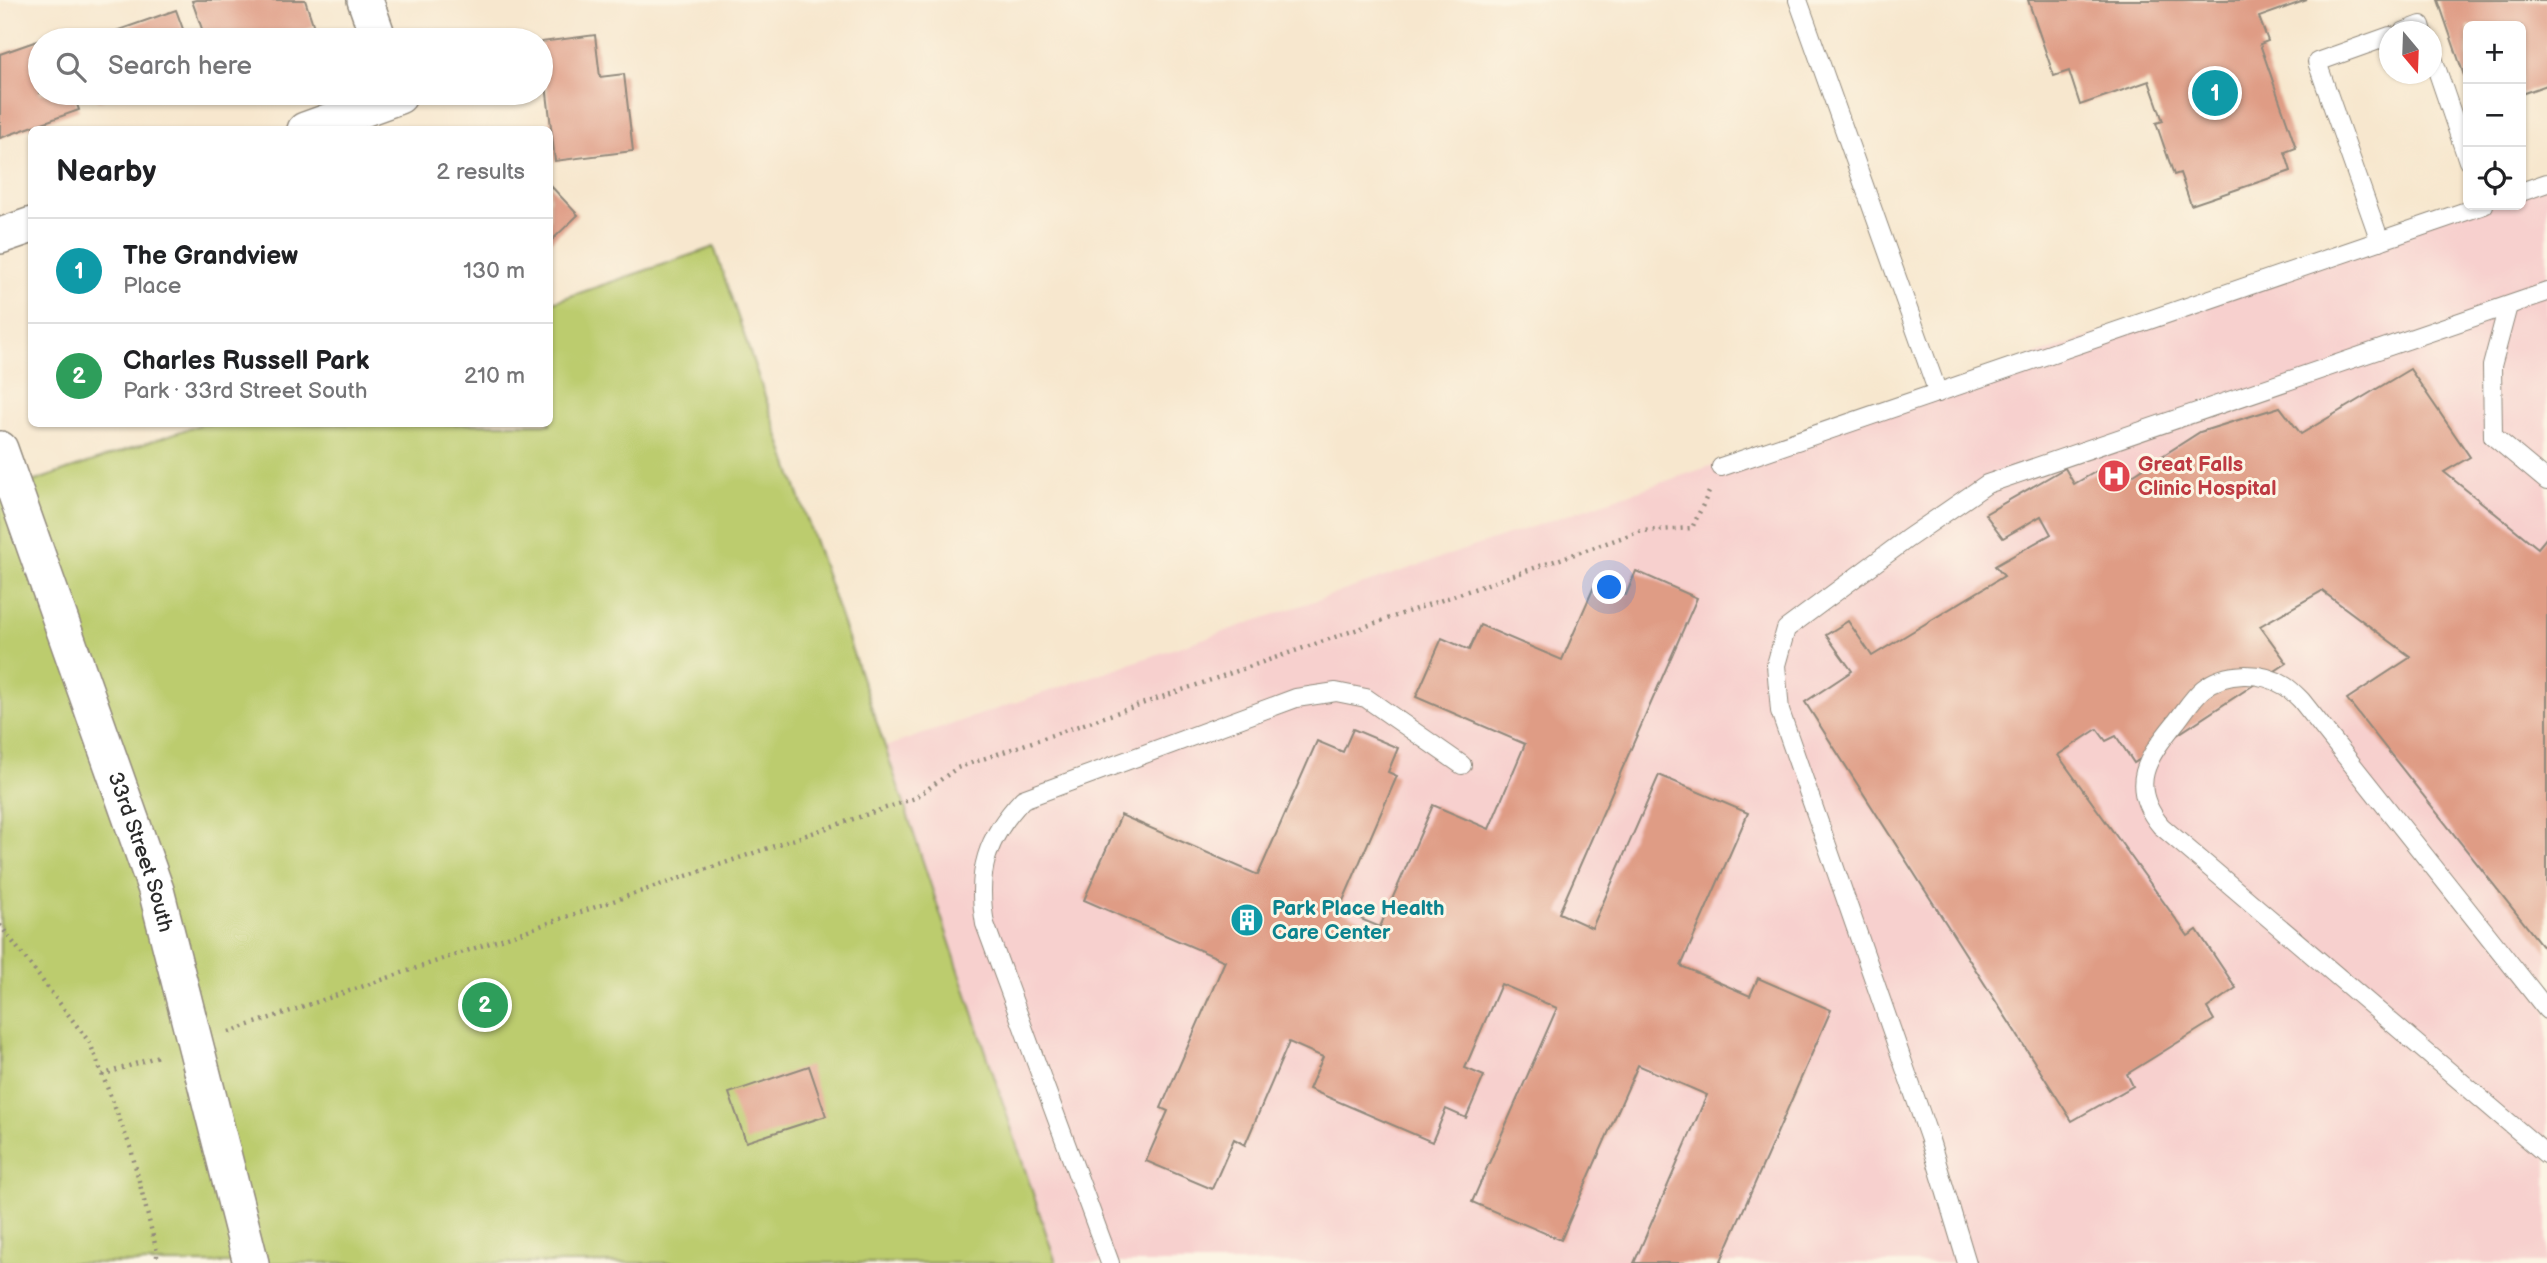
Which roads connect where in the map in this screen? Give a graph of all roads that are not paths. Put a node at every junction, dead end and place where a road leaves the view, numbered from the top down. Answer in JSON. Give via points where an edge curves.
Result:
{"nodes":[{"id":1,"x":365,"y":0,"type":"edge"},
{"id":2,"x":1798,"y":0,"type":"edge"},
{"id":3,"x":375,"y":28,"type":"edge"},
{"id":4,"x":2379,"y":40,"type":"edge"},
{"id":5,"x":2441,"y":84,"type":"edge"},
{"id":6,"x":372,"y":105,"type":"edge"},
{"id":7,"x":316,"y":126,"type":"edge"},
{"id":8,"x":2463,"y":147,"type":"edge"},
{"id":9,"x":2547,"y":183,"type":"edge"},
{"id":10,"x":2526,"y":190,"type":"edge"},
{"id":11,"x":2470,"y":210,"type":"edge"},
{"id":12,"x":28,"y":226,"type":"edge"},
{"id":13,"x":0,"y":236,"type":"edge"},
{"id":14,"x":2380,"y":241,"type":"junction"},
{"id":15,"x":2547,"y":292,"type":"edge"},
{"id":16,"x":2508,"y":306,"type":"junction"},
{"id":17,"x":1938,"y":393,"type":"junction"},
{"id":18,"x":0,"y":449,"type":"edge"},
{"id":19,"x":1721,"y":467,"type":"road end"},
{"id":20,"x":2547,"y":481,"type":"edge"},
{"id":21,"x":1462,"y":765,"type":"dead end"},
{"id":22,"x":2547,"y":1010,"type":"edge"},
{"id":23,"x":2547,"y":1155,"type":"edge"},
{"id":24,"x":251,"y":1263,"type":"edge"},
{"id":25,"x":1110,"y":1263,"type":"edge"},
{"id":26,"x":1968,"y":1263,"type":"edge"}],
"edges":[{"from":1,"to":3,"type":"street"},
{"from":2,"to":17,"type":"lane"},
{"from":4,"to":14,"type":"lane","via":[[2318,62]]},
{"from":5,"to":8,"type":"lane"},
{"from":6,"to":7,"type":"street"},
{"from":9,"to":10,"type":"lane"},
{"from":11,"to":14,"type":"lane"},
{"from":12,"to":13,"type":"street"},
{"from":14,"to":17,"type":"lane"},
{"from":15,"to":16,"type":"lane"},
{"from":16,"to":20,"type":"lane","via":[[2492,366],[2493,436]]},
{"from":16,"to":26,"type":"lane","via":[[1987,484],[1786,629],[1776,665],[1780,711],[1929,1137]]},
{"from":17,"to":19,"type":"lane"},
{"from":18,"to":24,"type":"street","name":"33rd Street South","via":[[156,890]]},
{"from":21,"to":25,"type":"lane","via":[[1366,698],[1336,692],[1296,698],[1023,799],[998,830],[982,873],[985,924]]},
{"from":22,"to":23,"type":"lane","via":[[2301,700],[2284,686],[2264,677],[2221,679],[2203,689],[2153,751],[2143,782],[2145,799],[2161,826]]}]}
